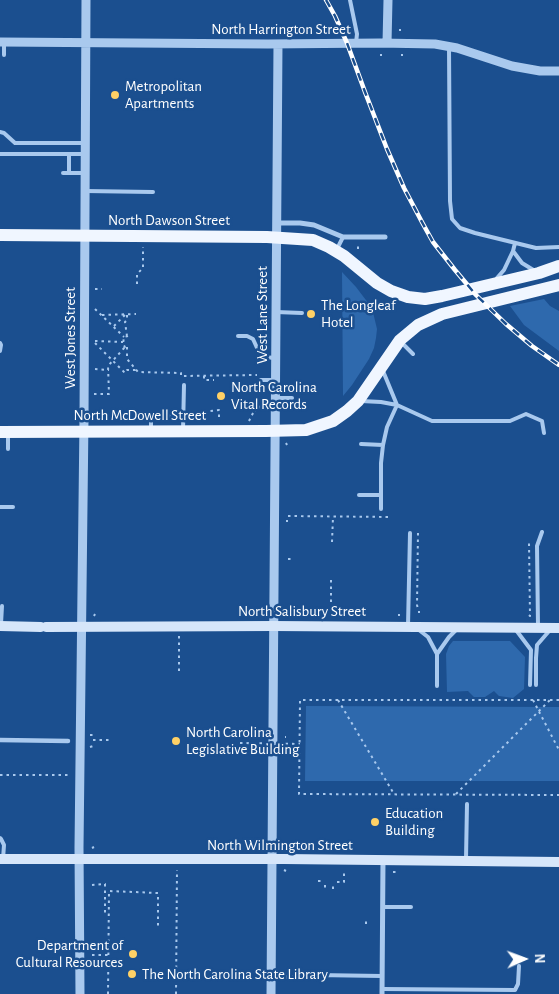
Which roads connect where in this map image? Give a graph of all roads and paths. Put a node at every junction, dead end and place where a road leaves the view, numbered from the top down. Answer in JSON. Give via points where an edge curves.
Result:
{"nodes":[{"id":1,"x":86,"y":0,"type":"edge"},
{"id":2,"x":350,"y":0,"type":"edge"},
{"id":3,"x":388,"y":0,"type":"edge"},
{"id":4,"x":2,"y":42,"type":"edge"},
{"id":5,"x":85,"y":42,"type":"junction"},
{"id":6,"x":356,"y":43,"type":"junction"},
{"id":7,"x":387,"y":43,"type":"junction"},
{"id":8,"x":278,"y":44,"type":"junction"},
{"id":9,"x":448,"y":47,"type":"junction"},
{"id":10,"x":4,"y":55,"type":"dead end"},
{"id":11,"x":559,"y":71,"type":"edge"},
{"id":12,"x":0,"y":132,"type":"edge"},
{"id":13,"x":84,"y":143,"type":"junction"},
{"id":14,"x":0,"y":154,"type":"edge"},
{"id":15,"x":69,"y":154,"type":"junction"},
{"id":16,"x":85,"y":154,"type":"junction"},
{"id":17,"x":63,"y":173,"type":"dead end"},
{"id":18,"x":69,"y":173,"type":"junction"},
{"id":19,"x":84,"y":173,"type":"junction"},
{"id":20,"x":84,"y":191,"type":"junction"},
{"id":21,"x":153,"y":192,"type":"dead end"},
{"id":22,"x":276,"y":222,"type":"junction"},
{"id":23,"x":0,"y":235,"type":"edge"},
{"id":24,"x":84,"y":235,"type":"junction"},
{"id":25,"x":276,"y":237,"type":"junction"},
{"id":26,"x":343,"y":237,"type":"junction"},
{"id":27,"x":385,"y":237,"type":"dead end"},
{"id":28,"x":514,"y":243,"type":"junction"},
{"id":29,"x":143,"y":247,"type":"dead end"},
{"id":30,"x":559,"y":247,"type":"edge"},
{"id":31,"x":336,"y":251,"type":"junction"},
{"id":32,"x":514,"y":251,"type":"junction"},
{"id":33,"x":559,"y":266,"type":"edge"},
{"id":34,"x":539,"y":273,"type":"junction"},
{"id":35,"x":493,"y":283,"type":"junction"},
{"id":36,"x":137,"y":284,"type":"dead end"},
{"id":37,"x":559,"y":285,"type":"edge"},
{"id":38,"x":95,"y":289,"type":"dead end"},
{"id":39,"x":102,"y":289,"type":"dead end"},
{"id":40,"x":95,"y":309,"type":"dead end"},
{"id":41,"x":275,"y":312,"type":"junction"},
{"id":42,"x":302,"y":313,"type":"dead end"},
{"id":43,"x":124,"y":314,"type":"junction"},
{"id":44,"x":136,"y":314,"type":"dead end"},
{"id":45,"x":102,"y":315,"type":"junction"},
{"id":46,"x":114,"y":327,"type":"junction"},
{"id":47,"x":126,"y":336,"type":"junction"},
{"id":48,"x":238,"y":336,"type":"dead end"},
{"id":49,"x":400,"y":340,"type":"junction"},
{"id":50,"x":0,"y":342,"type":"edge"},
{"id":51,"x":5,"y":342,"type":"dead end"},
{"id":52,"x":123,"y":342,"type":"junction"},
{"id":53,"x":127,"y":347,"type":"junction"},
{"id":54,"x":0,"y":351,"type":"edge"},
{"id":55,"x":414,"y":354,"type":"dead end"},
{"id":56,"x":275,"y":358,"type":"junction"},
{"id":57,"x":112,"y":360,"type":"junction"},
{"id":58,"x":382,"y":366,"type":"junction"},
{"id":59,"x":95,"y":369,"type":"dead end"},
{"id":60,"x":109,"y":370,"type":"junction"},
{"id":61,"x":136,"y":370,"type":"junction"},
{"id":62,"x":257,"y":375,"type":"dead end"},
{"id":63,"x":204,"y":376,"type":"junction"},
{"id":64,"x":214,"y":380,"type":"dead end"},
{"id":65,"x":262,"y":380,"type":"dead end"},
{"id":66,"x":275,"y":380,"type":"junction"},
{"id":67,"x":184,"y":385,"type":"dead end"},
{"id":68,"x":94,"y":394,"type":"dead end"},
{"id":69,"x":292,"y":398,"type":"dead end"},
{"id":70,"x":358,"y":401,"type":"junction"},
{"id":71,"x":275,"y":403,"type":"junction"},
{"id":72,"x":397,"y":405,"type":"junction"},
{"id":73,"x":261,"y":407,"type":"dead end"},
{"id":74,"x":254,"y":411,"type":"dead end"},
{"id":75,"x":184,"y":416,"type":"junction"},
{"id":76,"x":196,"y":420,"type":"dead end"},
{"id":77,"x":219,"y":421,"type":"dead end"},
{"id":78,"x":249,"y":421,"type":"dead end"},
{"id":79,"x":151,"y":431,"type":"junction"},
{"id":80,"x":183,"y":431,"type":"junction"},
{"id":81,"x":275,"y":431,"type":"junction"},
{"id":82,"x":4,"y":432,"type":"edge"},
{"id":83,"x":84,"y":432,"type":"junction"},
{"id":84,"x":544,"y":433,"type":"dead end"},
{"id":85,"x":361,"y":444,"type":"dead end"},
{"id":86,"x":383,"y":445,"type":"junction"},
{"id":87,"x":8,"y":449,"type":"dead end"},
{"id":88,"x":359,"y":495,"type":"dead end"},
{"id":89,"x":381,"y":495,"type":"junction"},
{"id":90,"x":0,"y":506,"type":"edge"},
{"id":91,"x":13,"y":507,"type":"dead end"},
{"id":92,"x":381,"y":509,"type":"dead end"},
{"id":93,"x":288,"y":516,"type":"dead end"},
{"id":94,"x":332,"y":517,"type":"junction"},
{"id":95,"x":392,"y":517,"type":"dead end"},
{"id":96,"x":542,"y":532,"type":"dead end"},
{"id":97,"x":410,"y":533,"type":"dead end"},
{"id":98,"x":418,"y":533,"type":"dead end"},
{"id":99,"x":332,"y":542,"type":"dead end"},
{"id":100,"x":529,"y":543,"type":"dead end"},
{"id":101,"x":288,"y":559,"type":"dead end"},
{"id":102,"x":294,"y":559,"type":"dead end"},
{"id":103,"x":330,"y":580,"type":"dead end"},
{"id":104,"x":2,"y":606,"type":"dead end"},
{"id":105,"x":419,"y":611,"type":"dead end"},
{"id":106,"x":90,"y":613,"type":"dead end"},
{"id":107,"x":94,"y":614,"type":"dead end"},
{"id":108,"x":331,"y":615,"type":"dead end"},
{"id":109,"x":529,"y":616,"type":"dead end"},
{"id":110,"x":1,"y":626,"type":"edge"},
{"id":111,"x":273,"y":626,"type":"junction"},
{"id":112,"x":412,"y":626,"type":"junction"},
{"id":113,"x":82,"y":627,"type":"junction"},
{"id":114,"x":459,"y":627,"type":"junction"},
{"id":115,"x":515,"y":628,"type":"junction"},
{"id":116,"x":538,"y":628,"type":"junction"},
{"id":117,"x":555,"y":628,"type":"edge"},
{"id":118,"x":179,"y":636,"type":"dead end"},
{"id":119,"x":438,"y":654,"type":"junction"},
{"id":120,"x":179,"y":673,"type":"dead end"},
{"id":121,"x":530,"y":685,"type":"dead end"},
{"id":122,"x":536,"y":685,"type":"dead end"},
{"id":123,"x":437,"y":686,"type":"dead end"},
{"id":124,"x":338,"y":700,"type":"junction"},
{"id":125,"x":533,"y":700,"type":"junction"},
{"id":126,"x":550,"y":700,"type":"junction"},
{"id":127,"x":559,"y":700,"type":"edge"},
{"id":128,"x":539,"y":711,"type":"junction"},
{"id":129,"x":0,"y":740,"type":"edge"},
{"id":130,"x":93,"y":740,"type":"dead end"},
{"id":131,"x":112,"y":740,"type":"dead end"},
{"id":132,"x":68,"y":741,"type":"dead end"},
{"id":133,"x":240,"y":743,"type":"dead end"},
{"id":134,"x":300,"y":744,"type":"junction"},
{"id":135,"x":559,"y":750,"type":"edge"},
{"id":136,"x":0,"y":775,"type":"edge"},
{"id":137,"x":70,"y":775,"type":"dead end"},
{"id":138,"x":394,"y":794,"type":"junction"},
{"id":139,"x":455,"y":795,"type":"junction"},
{"id":140,"x":559,"y":795,"type":"edge"},
{"id":141,"x":467,"y":804,"type":"dead end"},
{"id":142,"x":0,"y":838,"type":"edge"},
{"id":143,"x":2,"y":859,"type":"edge"},
{"id":144,"x":79,"y":859,"type":"junction"},
{"id":145,"x":272,"y":860,"type":"junction"},
{"id":146,"x":383,"y":860,"type":"junction"},
{"id":147,"x":466,"y":861,"type":"junction"},
{"id":148,"x":559,"y":862,"type":"edge"},
{"id":149,"x":177,"y":870,"type":"dead end"},
{"id":150,"x":344,"y":870,"type":"dead end"},
{"id":151,"x":337,"y":882,"type":"dead end"},
{"id":152,"x":92,"y":885,"type":"dead end"},
{"id":153,"x":325,"y":885,"type":"dead end"},
{"id":154,"x":325,"y":889,"type":"dead end"},
{"id":155,"x":383,"y":907,"type":"junction"},
{"id":156,"x":410,"y":907,"type":"dead end"},
{"id":157,"x":107,"y":914,"type":"dead end"},
{"id":158,"x":366,"y":919,"type":"dead end"},
{"id":159,"x":366,"y":924,"type":"dead end"},
{"id":160,"x":158,"y":929,"type":"dead end"},
{"id":161,"x":92,"y":949,"type":"dead end"},
{"id":162,"x":108,"y":949,"type":"junction"},
{"id":163,"x":92,"y":955,"type":"dead end"},
{"id":164,"x":109,"y":955,"type":"junction"},
{"id":165,"x":92,"y":961,"type":"dead end"},
{"id":166,"x":109,"y":961,"type":"junction"},
{"id":167,"x":519,"y":966,"type":"dead end"},
{"id":168,"x":382,"y":976,"type":"junction"},
{"id":169,"x":271,"y":977,"type":"junction"},
{"id":170,"x":382,"y":992,"type":"edge"},
{"id":171,"x":80,"y":994,"type":"edge"},
{"id":172,"x":108,"y":994,"type":"edge"},
{"id":173,"x":176,"y":994,"type":"edge"},
{"id":174,"x":271,"y":994,"type":"edge"}],
"edges":[{"from":1,"to":5,"type":"street","name":"West Jones Street"},
{"from":2,"to":6,"type":"lane"},
{"from":3,"to":7,"type":"street"},
{"from":4,"to":5,"type":"street","name":"North Harrington Street"},
{"from":4,"to":10,"type":"lane"},
{"from":5,"to":8,"type":"street","name":"North Harrington Street"},
{"from":5,"to":13,"type":"street","name":"West Jones Street"},
{"from":6,"to":7,"type":"street","name":"North Harrington Street"},
{"from":6,"to":8,"type":"street","name":"North Harrington Street"},
{"from":7,"to":9,"type":"street","name":"North Harrington Street"},
{"from":8,"to":22,"type":"street","name":"West Lane Street"},
{"from":9,"to":11,"type":"street","name":"North Harrington Street","via":[[512,66]]},
{"from":9,"to":28,"type":"lane","via":[[452,219],[460,228]]},
{"from":12,"to":13,"type":"lane","via":[[15,143]]},
{"from":13,"to":16,"type":"street","name":"West Jones Street"},
{"from":14,"to":15,"type":"lane"},
{"from":15,"to":16,"type":"lane"},
{"from":15,"to":18,"type":"lane"},
{"from":16,"to":19,"type":"street","name":"West Jones Street"},
{"from":17,"to":18,"type":"lane"},
{"from":18,"to":19,"type":"lane"},
{"from":19,"to":20,"type":"street","name":"West Jones Street"},
{"from":20,"to":21,"type":"lane"},
{"from":20,"to":24,"type":"street","name":"West Jones Street"},
{"from":22,"to":25,"type":"street","name":"West Lane Street"},
{"from":22,"to":26,"type":"street","via":[[314,225]]},
{"from":23,"to":24,"type":"main road","name":"North Dawson Street"},
{"from":24,"to":25,"type":"main road","name":"North Dawson Street"},
{"from":24,"to":83,"type":"street","name":"West Jones Street"},
{"from":25,"to":31,"type":"main road","name":"North Dawson Street","via":[[313,240]]},
{"from":25,"to":41,"type":"street","name":"West Lane Street"},
{"from":26,"to":27,"type":"street"},
{"from":26,"to":31,"type":"lane"},
{"from":28,"to":30,"type":"lane","via":[[536,248]]},
{"from":28,"to":32,"type":"lane"},
{"from":29,"to":36,"type":"path","via":[[143,268],[137,274]]},
{"from":31,"to":35,"type":"main road","name":"North Dawson Street","via":[[376,283],[408,296],[442,296]]},
{"from":32,"to":34,"type":"lane","via":[[522,263]]},
{"from":32,"to":35,"type":"lane"},
{"from":33,"to":34,"type":"main road","name":"North Dawson Street"},
{"from":34,"to":35,"type":"main road","name":"North Dawson Street"},
{"from":37,"to":49,"type":"main road","name":"North McDowell Street","via":[[442,314],[418,325]]},
{"from":38,"to":39,"type":"path"},
{"from":40,"to":45,"type":"path"},
{"from":41,"to":42,"type":"lane"},
{"from":41,"to":56,"type":"street","name":"West Lane Street"},
{"from":43,"to":44,"type":"path"},
{"from":43,"to":45,"type":"path"},
{"from":43,"to":46,"type":"path"},
{"from":43,"to":47,"type":"path"},
{"from":45,"to":46,"type":"path"},
{"from":46,"to":47,"type":"path"},
{"from":47,"to":52,"type":"path"},
{"from":48,"to":56,"type":"lane","via":[[253,339],[264,357]]},
{"from":49,"to":55,"type":"lane"},
{"from":49,"to":58,"type":"main road","name":"North McDowell Street"},
{"from":50,"to":51,"type":"lane"},
{"from":50,"to":54,"type":"lane"},
{"from":52,"to":53,"type":"path"},
{"from":52,"to":57,"type":"path","via":[[94,342]]},
{"from":53,"to":57,"type":"path"},
{"from":53,"to":61,"type":"path","via":[[127,359]]},
{"from":56,"to":66,"type":"street","name":"West Lane Street"},
{"from":57,"to":60,"type":"path"},
{"from":57,"to":61,"type":"path","via":[[124,373]]},
{"from":58,"to":70,"type":"main road","name":"North McDowell Street"},
{"from":58,"to":72,"type":"lane"},
{"from":59,"to":60,"type":"path"},
{"from":60,"to":68,"type":"path","via":[[109,394]]},
{"from":61,"to":63,"type":"path"},
{"from":62,"to":63,"type":"path"},
{"from":63,"to":64,"type":"path","via":[[204,380]]},
{"from":65,"to":66,"type":"lane"},
{"from":66,"to":71,"type":"street","name":"West Lane Street"},
{"from":67,"to":75,"type":"lane"},
{"from":69,"to":71,"type":"lane"},
{"from":70,"to":72,"type":"lane"},
{"from":70,"to":81,"type":"main road","name":"North McDowell Street","via":[[333,421],[306,430]]},
{"from":71,"to":73,"type":"lane"},
{"from":71,"to":81,"type":"street","name":"West Lane Street"},
{"from":72,"to":84,"type":"lane","via":[[432,421],[510,421],[526,414],[542,421]]},
{"from":72,"to":86,"type":"lane"},
{"from":74,"to":78,"type":"path"},
{"from":75,"to":79,"type":"lane","via":[[152,416]]},
{"from":75,"to":80,"type":"lane"},
{"from":76,"to":77,"type":"path","via":[[196,416],[219,410]]},
{"from":79,"to":80,"type":"main road","name":"North McDowell Street"},
{"from":79,"to":83,"type":"main road","name":"North McDowell Street"},
{"from":80,"to":81,"type":"main road","name":"North McDowell Street"},
{"from":81,"to":111,"type":"street","name":"West Lane Street"},
{"from":82,"to":83,"type":"main road","name":"North McDowell Street"},
{"from":82,"to":87,"type":"lane"},
{"from":83,"to":113,"type":"street","name":"West Jones Street"},
{"from":85,"to":86,"type":"lane"},
{"from":86,"to":89,"type":"lane"},
{"from":88,"to":89,"type":"lane"},
{"from":89,"to":92,"type":"lane"},
{"from":90,"to":91,"type":"lane"},
{"from":93,"to":94,"type":"path"},
{"from":94,"to":95,"type":"path"},
{"from":94,"to":99,"type":"path"},
{"from":96,"to":116,"type":"lane","via":[[537,546]]},
{"from":97,"to":112,"type":"lane"},
{"from":98,"to":105,"type":"path"},
{"from":100,"to":109,"type":"path"},
{"from":101,"to":102,"type":"path"},
{"from":103,"to":108,"type":"path"},
{"from":104,"to":110,"type":"lane"},
{"from":106,"to":107,"type":"path"},
{"from":110,"to":113,"type":"main road","name":"North Salisbury Street"},
{"from":111,"to":112,"type":"main road","name":"North Salisbury Street"},
{"from":111,"to":113,"type":"main road","name":"North Salisbury Street"},
{"from":111,"to":145,"type":"street","name":"West Lane Street"},
{"from":112,"to":114,"type":"main road","name":"North Salisbury Street"},
{"from":112,"to":119,"type":"lane","via":[[428,637]]},
{"from":113,"to":144,"type":"street","name":"West Jones Street","via":[[88,735]]},
{"from":114,"to":115,"type":"main road","name":"North Salisbury Street"},
{"from":114,"to":119,"type":"lane"},
{"from":115,"to":116,"type":"main road","name":"North Salisbury Street"},
{"from":115,"to":121,"type":"lane","via":[[531,650]]},
{"from":116,"to":117,"type":"main road","name":"North Salisbury Street"},
{"from":117,"to":122,"type":"lane","via":[[537,645]]},
{"from":118,"to":120,"type":"path"},
{"from":119,"to":123,"type":"lane"},
{"from":124,"to":125,"type":"path"},
{"from":124,"to":134,"type":"path","via":[[300,700]]},
{"from":124,"to":138,"type":"path"},
{"from":125,"to":126,"type":"path"},
{"from":125,"to":128,"type":"path"},
{"from":126,"to":127,"type":"path"},
{"from":126,"to":128,"type":"path"},
{"from":128,"to":135,"type":"path"},
{"from":128,"to":139,"type":"path"},
{"from":129,"to":132,"type":"street"},
{"from":130,"to":131,"type":"path"},
{"from":133,"to":134,"type":"path","bridge":true},
{"from":134,"to":138,"type":"path","via":[[299,794]]},
{"from":136,"to":137,"type":"path"},
{"from":138,"to":139,"type":"path"},
{"from":139,"to":140,"type":"path"},
{"from":141,"to":147,"type":"lane"},
{"from":142,"to":143,"type":"lane","via":[[4,845]]},
{"from":143,"to":144,"type":"main road","name":"North Wilmington Street"},
{"from":144,"to":145,"type":"main road","name":"North Wilmington Street"},
{"from":144,"to":171,"type":"street","name":"West Jones Street"},
{"from":145,"to":146,"type":"main road","name":"North Wilmington Street"},
{"from":145,"to":169,"type":"street","name":"West Lane Street"},
{"from":146,"to":147,"type":"main road","name":"North Wilmington Street"},
{"from":146,"to":155,"type":"street"},
{"from":147,"to":148,"type":"main road","name":"North Wilmington Street"},
{"from":149,"to":173,"type":"path"},
{"from":150,"to":151,"type":"path","via":[[344,882]]},
{"from":152,"to":157,"type":"path","via":[[105,884]]},
{"from":153,"to":154,"type":"path"},
{"from":155,"to":156,"type":"lane"},
{"from":155,"to":168,"type":"street"},
{"from":158,"to":159,"type":"path"},
{"from":160,"to":162,"type":"path","via":[[158,892],[109,891]]},
{"from":161,"to":162,"type":"path"},
{"from":162,"to":164,"type":"path"},
{"from":163,"to":164,"type":"path"},
{"from":164,"to":166,"type":"path"},
{"from":165,"to":166,"type":"path"},
{"from":166,"to":172,"type":"path"},
{"from":167,"to":170,"type":"lane","via":[[516,990]]},
{"from":168,"to":169,"type":"lane"},
{"from":168,"to":170,"type":"street"},
{"from":169,"to":174,"type":"street","name":"West Lane Street"}]}
